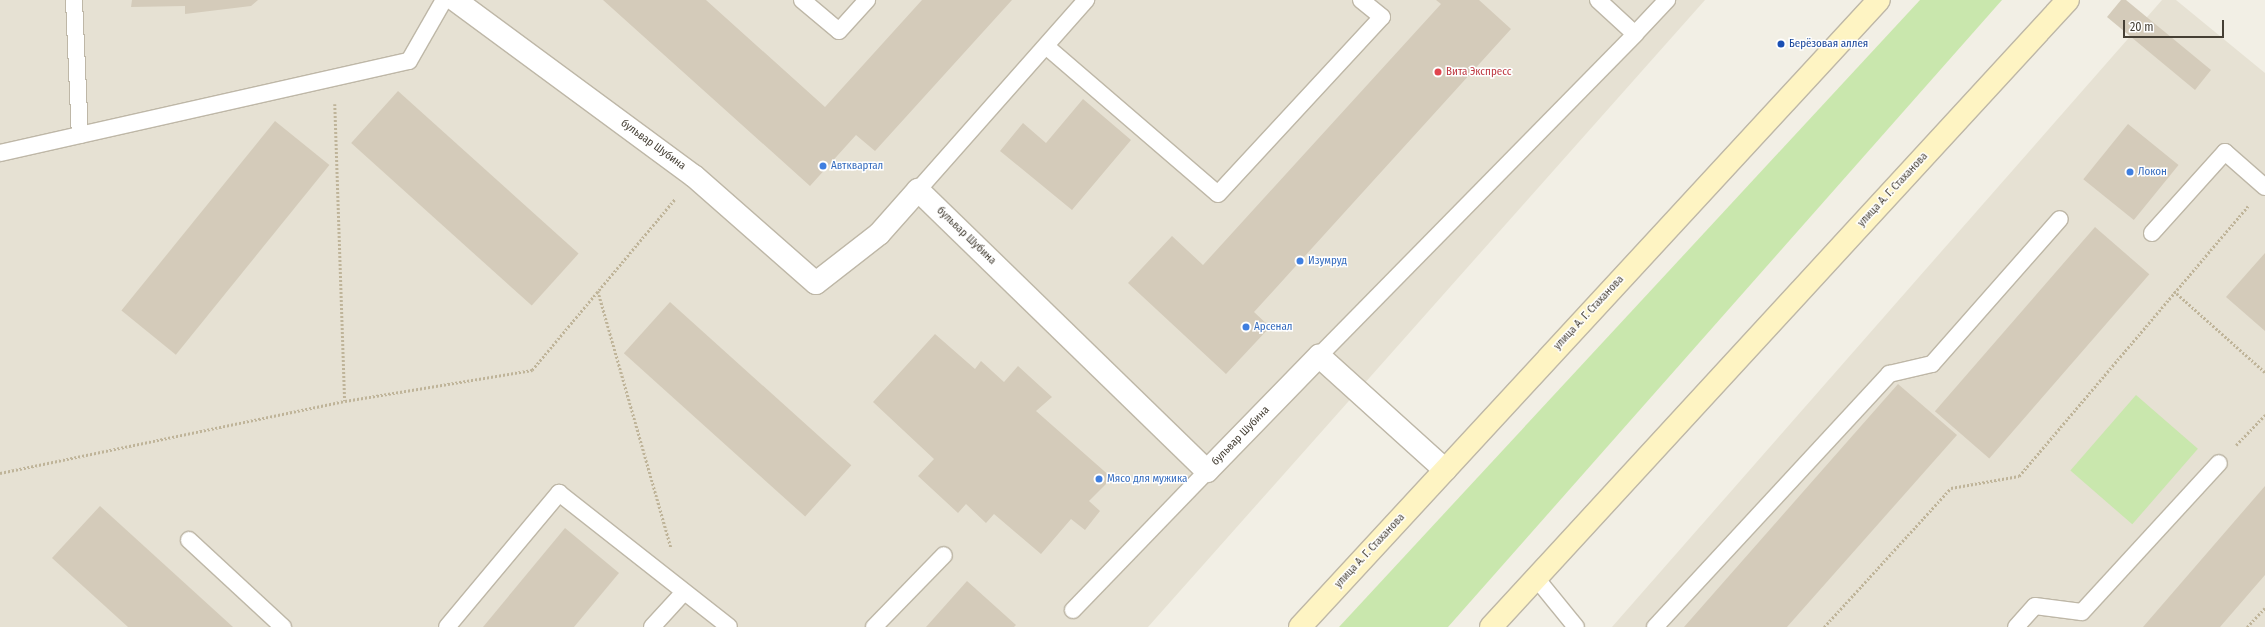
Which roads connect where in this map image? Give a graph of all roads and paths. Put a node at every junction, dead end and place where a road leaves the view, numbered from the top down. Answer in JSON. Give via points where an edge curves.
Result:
{"nodes":[{"id":1,"x":74,"y":0,"type":"edge"},
{"id":2,"x":444,"y":0,"type":"edge"},
{"id":3,"x":455,"y":0,"type":"edge"},
{"id":4,"x":802,"y":0,"type":"edge"},
{"id":5,"x":868,"y":0,"type":"edge"},
{"id":6,"x":1086,"y":0,"type":"edge"},
{"id":7,"x":1361,"y":0,"type":"edge"},
{"id":8,"x":1598,"y":0,"type":"edge"},
{"id":9,"x":1667,"y":0,"type":"edge"},
{"id":10,"x":1879,"y":0,"type":"edge"},
{"id":11,"x":2068,"y":0,"type":"edge"},
{"id":12,"x":1635,"y":34,"type":"junction"},
{"id":13,"x":1047,"y":47,"type":"junction"},
{"id":14,"x":334,"y":78,"type":"junction"},
{"id":15,"x":80,"y":135,"type":"junction"},
{"id":16,"x":0,"y":153,"type":"edge"},
{"id":17,"x":694,"y":176,"type":"junction"},
{"id":18,"x":2265,"y":187,"type":"edge"},
{"id":19,"x":918,"y":190,"type":"junction"},
{"id":20,"x":2060,"y":219,"type":"dead end"},
{"id":21,"x":2152,"y":233,"type":"dead end"},
{"id":22,"x":598,"y":291,"type":"junction"},
{"id":23,"x":2174,"y":291,"type":"junction"},
{"id":24,"x":1319,"y":356,"type":"junction"},
{"id":25,"x":2265,"y":372,"type":"edge"},
{"id":26,"x":345,"y":401,"type":"junction"},
{"id":27,"x":2265,"y":415,"type":"edge"},
{"id":28,"x":2219,"y":463,"type":"joint"},
{"id":29,"x":1445,"y":470,"type":"junction"},
{"id":30,"x":1207,"y":471,"type":"junction"},
{"id":31,"x":0,"y":473,"type":"edge"},
{"id":32,"x":189,"y":540,"type":"dead end"},
{"id":33,"x":944,"y":555,"type":"dead end"},
{"id":34,"x":1536,"y":578,"type":"junction"},
{"id":35,"x":684,"y":592,"type":"junction"},
{"id":36,"x":2265,"y":608,"type":"edge"},
{"id":37,"x":1073,"y":610,"type":"dead end"},
{"id":38,"x":283,"y":627,"type":"edge"},
{"id":39,"x":448,"y":627,"type":"edge"},
{"id":40,"x":652,"y":627,"type":"edge"},
{"id":41,"x":729,"y":627,"type":"edge"},
{"id":42,"x":874,"y":627,"type":"edge"},
{"id":43,"x":1300,"y":627,"type":"edge"},
{"id":44,"x":1491,"y":627,"type":"edge"},
{"id":45,"x":1576,"y":627,"type":"edge"},
{"id":46,"x":1655,"y":627,"type":"edge"},
{"id":47,"x":1824,"y":627,"type":"edge"},
{"id":48,"x":2016,"y":627,"type":"edge"},
{"id":49,"x":2247,"y":627,"type":"edge"}],
"edges":[{"from":1,"to":15,"type":"lane"},
{"from":2,"to":14,"type":"lane","via":[[409,61]]},
{"from":3,"to":17,"type":"street","name":"бульвар Шубина"},
{"from":4,"to":5,"type":"lane","via":[[839,31]]},
{"from":6,"to":13,"type":"lane"},
{"from":7,"to":13,"type":"lane","via":[[1382,17],[1218,194]]},
{"from":8,"to":12,"type":"lane"},
{"from":9,"to":12,"type":"lane"},
{"from":10,"to":29,"type":"main road","name":"улица А. Г. Стаханова"},
{"from":11,"to":34,"type":"main road","name":"улица А. Г. Стаханова"},
{"from":12,"to":24,"type":"lane"},
{"from":13,"to":19,"type":"lane"},
{"from":14,"to":15,"type":"lane"},
{"from":14,"to":26,"type":"path"},
{"from":15,"to":16,"type":"lane"},
{"from":17,"to":19,"type":"street","name":"бульвар Шубина","via":[[816,283],[879,234]]},
{"from":17,"to":22,"type":"path"},
{"from":18,"to":21,"type":"lane","via":[[2225,152]]},
{"from":18,"to":23,"type":"path"},
{"from":19,"to":30,"type":"street","name":"бульвар Шубина"},
{"from":20,"to":46,"type":"lane","via":[[1932,364],[1889,374]]},
{"from":22,"to":26,"type":"path","via":[[532,370]]},
{"from":22,"to":35,"type":"path"},
{"from":23,"to":25,"type":"path"},
{"from":23,"to":47,"type":"path","via":[[2019,476],[1951,488]]},
{"from":24,"to":29,"type":"street"},
{"from":24,"to":30,"type":"street","name":"бульвар Шубина"},
{"from":26,"to":31,"type":"path"},
{"from":27,"to":28,"type":"path"},
{"from":28,"to":48,"type":"lane","via":[[2082,612],[2035,606]]},
{"from":29,"to":43,"type":"main road","name":"улица А. Г. Стаханова"},
{"from":30,"to":37,"type":"lane"},
{"from":32,"to":38,"type":"lane"},
{"from":33,"to":42,"type":"lane"},
{"from":34,"to":44,"type":"main road","name":"улица А. Г. Стаханова"},
{"from":34,"to":45,"type":"lane"},
{"from":35,"to":39,"type":"lane","via":[[558,493]]},
{"from":35,"to":40,"type":"lane"},
{"from":35,"to":41,"type":"lane"},
{"from":36,"to":49,"type":"path"}]}
